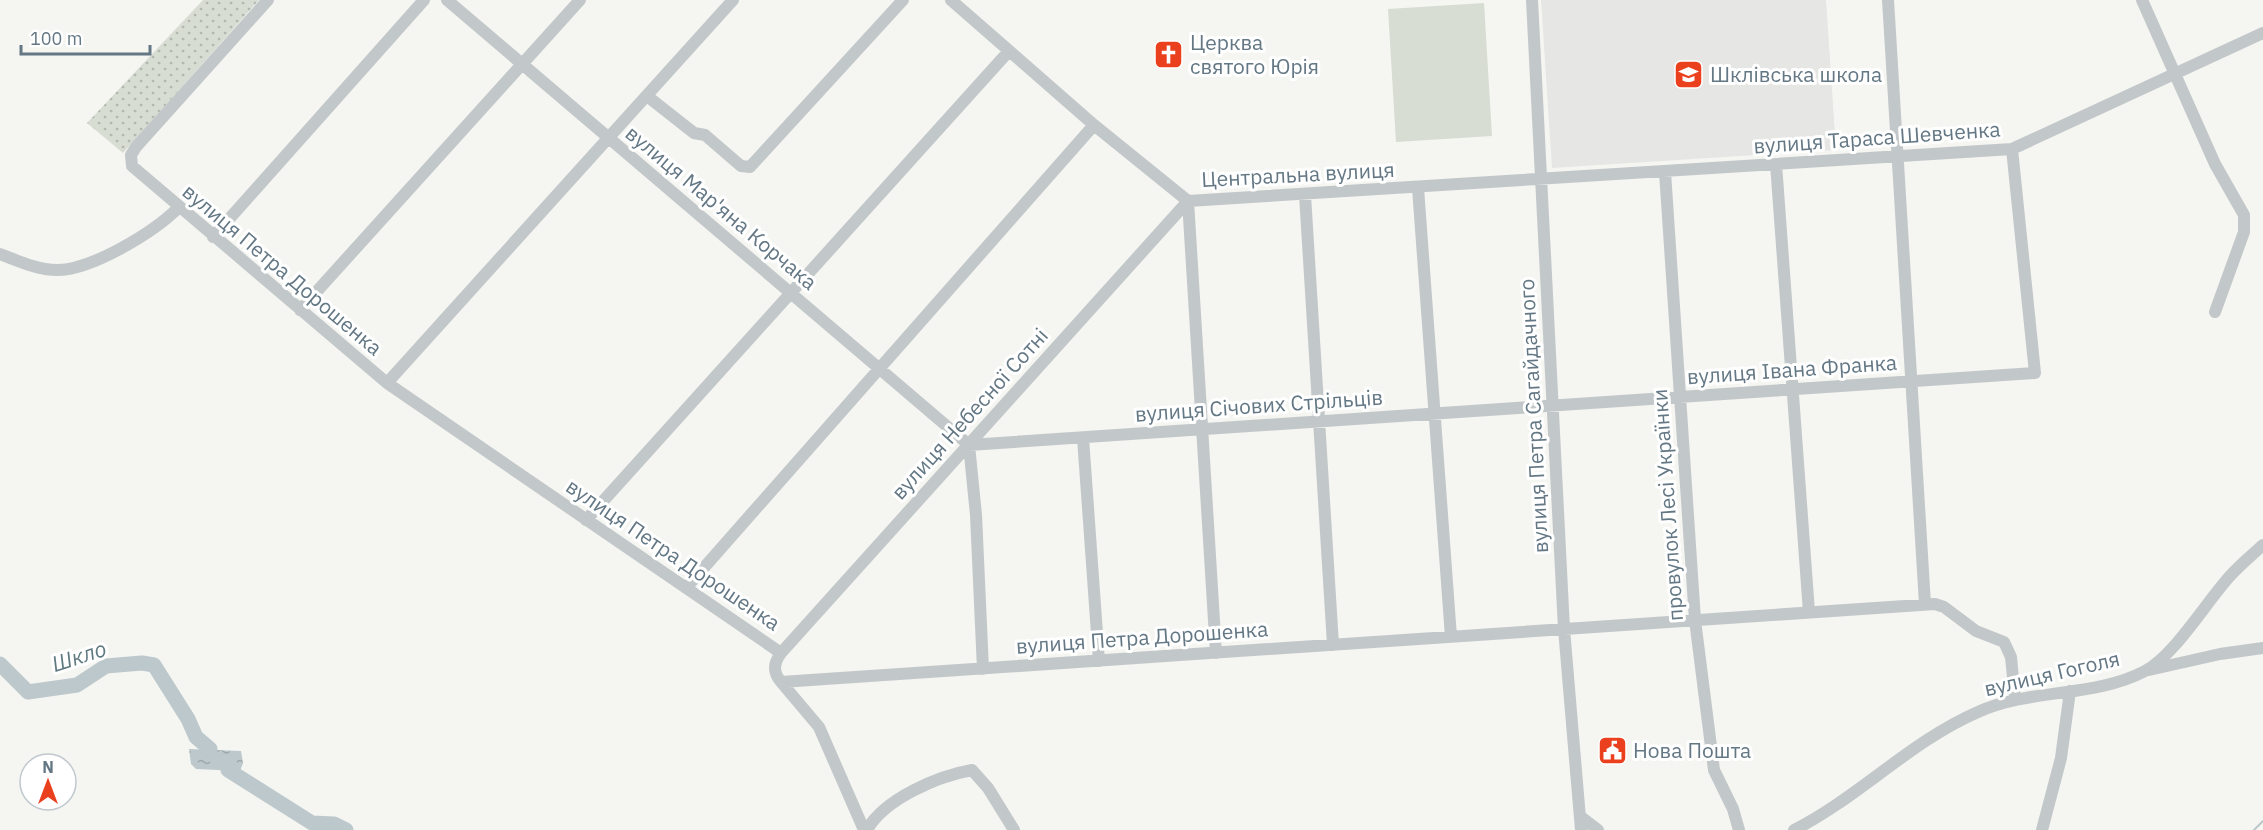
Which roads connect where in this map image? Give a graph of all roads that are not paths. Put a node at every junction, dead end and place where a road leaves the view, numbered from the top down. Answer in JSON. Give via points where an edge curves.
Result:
{"nodes":[{"id":1,"x":268,"y":0,"type":"edge"},
{"id":2,"x":424,"y":0,"type":"edge"},
{"id":3,"x":447,"y":0,"type":"edge"},
{"id":4,"x":580,"y":0,"type":"edge"},
{"id":5,"x":733,"y":0,"type":"edge"},
{"id":6,"x":903,"y":0,"type":"edge"},
{"id":7,"x":951,"y":0,"type":"edge"},
{"id":8,"x":1532,"y":0,"type":"edge"},
{"id":9,"x":1888,"y":0,"type":"edge"},
{"id":10,"x":2142,"y":0,"type":"edge"},
{"id":11,"x":2263,"y":33,"type":"edge"},
{"id":12,"x":1009,"y":51,"type":"junction"},
{"id":13,"x":522,"y":64,"type":"junction"},
{"id":14,"x":2175,"y":74,"type":"junction"},
{"id":15,"x":647,"y":96,"type":"junction"},
{"id":16,"x":1094,"y":125,"type":"junction"},
{"id":17,"x":609,"y":138,"type":"junction"},
{"id":18,"x":2012,"y":149,"type":"junction"},
{"id":19,"x":1898,"y":157,"type":"junction"},
{"id":20,"x":1776,"y":164,"type":"junction"},
{"id":21,"x":1665,"y":172,"type":"junction"},
{"id":22,"x":1541,"y":180,"type":"junction"},
{"id":23,"x":1418,"y":188,"type":"junction"},
{"id":24,"x":1305,"y":195,"type":"junction"},
{"id":25,"x":1188,"y":201,"type":"junction"},
{"id":26,"x":178,"y":208,"type":"junction"},
{"id":27,"x":213,"y":237,"type":"junction"},
{"id":28,"x":0,"y":254,"type":"edge"},
{"id":29,"x":791,"y":293,"type":"junction"},
{"id":30,"x":300,"y":310,"type":"junction"},
{"id":31,"x":2215,"y":312,"type":"dead end"},
{"id":32,"x":880,"y":369,"type":"junction"},
{"id":33,"x":1912,"y":381,"type":"junction"},
{"id":34,"x":387,"y":383,"type":"junction"},
{"id":35,"x":1793,"y":389,"type":"junction"},
{"id":36,"x":1680,"y":397,"type":"junction"},
{"id":37,"x":1552,"y":406,"type":"junction"},
{"id":38,"x":1435,"y":414,"type":"junction"},
{"id":39,"x":1319,"y":422,"type":"junction"},
{"id":40,"x":1201,"y":429,"type":"junction"},
{"id":41,"x":1083,"y":438,"type":"junction"},
{"id":42,"x":969,"y":445,"type":"junction"},
{"id":43,"x":586,"y":520,"type":"junction"},
{"id":44,"x":2263,"y":545,"type":"edge"},
{"id":45,"x":686,"y":588,"type":"junction"},
{"id":46,"x":1925,"y":604,"type":"junction"},
{"id":47,"x":1809,"y":612,"type":"junction"},
{"id":48,"x":1695,"y":620,"type":"junction"},
{"id":49,"x":1564,"y":629,"type":"junction"},
{"id":50,"x":1451,"y":637,"type":"junction"},
{"id":51,"x":1333,"y":645,"type":"junction"},
{"id":52,"x":2263,"y":648,"type":"edge"},
{"id":53,"x":781,"y":653,"type":"junction"},
{"id":54,"x":1216,"y":653,"type":"junction"},
{"id":55,"x":1099,"y":661,"type":"junction"},
{"id":56,"x":984,"y":669,"type":"junction"},
{"id":57,"x":2146,"y":670,"type":"junction"},
{"id":58,"x":781,"y":682,"type":"junction"},
{"id":59,"x":2070,"y":691,"type":"junction"},
{"id":60,"x":2015,"y":699,"type":"junction"},
{"id":61,"x":1581,"y":824,"type":"edge"},
{"id":62,"x":865,"y":830,"type":"edge"},
{"id":63,"x":1014,"y":830,"type":"edge"},
{"id":64,"x":1598,"y":830,"type":"edge"},
{"id":65,"x":1739,"y":830,"type":"edge"},
{"id":66,"x":1794,"y":830,"type":"edge"},
{"id":67,"x":2042,"y":830,"type":"edge"}],
"edges":[{"from":1,"to":26,"type":"street","name":"вулиця Петра Дорошенка","via":[[136,147],[132,166]]},
{"from":2,"to":27,"type":"street"},
{"from":3,"to":13,"type":"street","name":"вулиця Мар'яна Корчака"},
{"from":4,"to":13,"type":"street"},
{"from":5,"to":15,"type":"street"},
{"from":6,"to":15,"type":"street","via":[[750,167],[741,166],[705,135],[694,133]]},
{"from":7,"to":12,"type":"street","name":"Центральна вулиця"},
{"from":8,"to":22,"type":"street","name":"вулиця Петра Сагайдачного"},
{"from":9,"to":19,"type":"street"},
{"from":10,"to":14,"type":"street"},
{"from":11,"to":14,"type":"street","name":"вулиця Тараса Шевченка"},
{"from":12,"to":16,"type":"street","name":"Центральна вулиця"},
{"from":12,"to":29,"type":"street"},
{"from":13,"to":17,"type":"street","name":"вулиця Мар'яна Корчака"},
{"from":13,"to":30,"type":"street"},
{"from":14,"to":18,"type":"street","name":"вулиця Тараса Шевченка"},
{"from":14,"to":31,"type":"street","via":[[2215,164],[2244,215],[2244,232]]},
{"from":15,"to":17,"type":"street"},
{"from":16,"to":25,"type":"street","name":"Центральна вулиця"},
{"from":16,"to":32,"type":"street"},
{"from":17,"to":29,"type":"street","name":"вулиця Мар'яна Корчака"},
{"from":17,"to":34,"type":"street"},
{"from":18,"to":19,"type":"street","name":"вулиця Тараса Шевченка"},
{"from":18,"to":33,"type":"street","name":"вулиця Івана Франка","via":[[2035,373]]},
{"from":19,"to":20,"type":"street","name":"вулиця Тараса Шевченка"},
{"from":19,"to":33,"type":"street"},
{"from":20,"to":21,"type":"street","name":"вулиця Тараса Шевченка"},
{"from":20,"to":35,"type":"street"},
{"from":21,"to":22,"type":"street","name":"вулиця Тараса Шевченка"},
{"from":21,"to":36,"type":"street","name":"провулок Лесі Українки"},
{"from":22,"to":23,"type":"street","name":"Центральна вулиця"},
{"from":22,"to":37,"type":"street","name":"вулиця Петра Сагайдачного"},
{"from":23,"to":24,"type":"street","name":"Центральна вулиця"},
{"from":23,"to":38,"type":"street"},
{"from":24,"to":25,"type":"street","name":"Центральна вулиця"},
{"from":24,"to":39,"type":"street"},
{"from":25,"to":40,"type":"street"},
{"from":25,"to":42,"type":"street","name":"вулиця Небесної Сотні"},
{"from":26,"to":27,"type":"street","name":"вулиця Петра Дорошенка"},
{"from":26,"to":28,"type":"street","via":[[139,239],[72,269],[42,269]]},
{"from":27,"to":30,"type":"street","name":"вулиця Петра Дорошенка"},
{"from":29,"to":32,"type":"street","name":"вулиця Мар'яна Корчака"},
{"from":29,"to":43,"type":"street"},
{"from":30,"to":34,"type":"street","name":"вулиця Петра Дорошенка"},
{"from":32,"to":42,"type":"street","name":"вулиця Мар'яна Корчака"},
{"from":32,"to":45,"type":"street"},
{"from":33,"to":35,"type":"street","name":"вулиця Івана Франка"},
{"from":33,"to":46,"type":"street"},
{"from":34,"to":43,"type":"street","name":"вулиця Петра Дорошенка"},
{"from":35,"to":36,"type":"street","name":"вулиця Івана Франка"},
{"from":35,"to":47,"type":"street"},
{"from":36,"to":37,"type":"street","name":"вулиця Івана Франка"},
{"from":36,"to":48,"type":"street","name":"провулок Лесі Українки"},
{"from":37,"to":38,"type":"street","name":"вулиця Січових Стрільців"},
{"from":37,"to":49,"type":"street","name":"вулиця Петра Сагайдачного"},
{"from":38,"to":39,"type":"street","name":"вулиця Січових Стрільців"},
{"from":38,"to":50,"type":"street"},
{"from":39,"to":40,"type":"street","name":"вулиця Січових Стрільців"},
{"from":39,"to":51,"type":"street"},
{"from":40,"to":41,"type":"street","name":"вулиця Січових Стрільців"},
{"from":40,"to":54,"type":"street"},
{"from":41,"to":42,"type":"street","name":"вулиця Січових Стрільців"},
{"from":41,"to":55,"type":"street"},
{"from":42,"to":53,"type":"street","name":"вулиця Небесної Сотні"},
{"from":42,"to":56,"type":"street"},
{"from":43,"to":45,"type":"street","name":"вулиця Петра Дорошенка"},
{"from":44,"to":57,"type":"street","name":"вулиця Гоголя","via":[[2231,574],[2168,650]]},
{"from":45,"to":53,"type":"street","name":"вулиця Петра Дорошенка"},
{"from":46,"to":47,"type":"street","name":"вулиця Петра Дорошенка"},
{"from":46,"to":60,"type":"street","via":[[1944,607],[1976,631],[2004,642],[2011,657]]},
{"from":47,"to":48,"type":"street","name":"вулиця Петра Дорошенка"},
{"from":48,"to":49,"type":"street","name":"вулиця Петра Дорошенка"},
{"from":48,"to":65,"type":"street","name":"провулок Лесі Українки","via":[[1712,763]]},
{"from":49,"to":50,"type":"street","name":"вулиця Петра Дорошенка"},
{"from":49,"to":61,"type":"street","name":"вулиця Петра Сагайдачного"},
{"from":50,"to":51,"type":"street","name":"вулиця Петра Дорошенка"},
{"from":51,"to":54,"type":"street","name":"вулиця Петра Дорошенка"},
{"from":52,"to":57,"type":"street"},
{"from":53,"to":58,"type":"street","name":"вулиця Петра Дорошенка","via":[[774,669]]},
{"from":54,"to":55,"type":"street","name":"вулиця Петра Дорошенка"},
{"from":55,"to":56,"type":"street","name":"вулиця Петра Дорошенка"},
{"from":56,"to":58,"type":"street","name":"вулиця Петра Дорошенка"},
{"from":57,"to":59,"type":"street","name":"вулиця Гоголя"},
{"from":58,"to":62,"type":"street","via":[[819,727]]},
{"from":59,"to":60,"type":"street","name":"вулиця Гоголя"},
{"from":59,"to":67,"type":"street","via":[[2061,758]]},
{"from":60,"to":66,"type":"street","name":"вулиця Гоголя","via":[[1977,712],[1938,735]]},
{"from":61,"to":64,"type":"street"},
{"from":62,"to":63,"type":"street","via":[[873,818],[915,789],[972,770]]}]}
